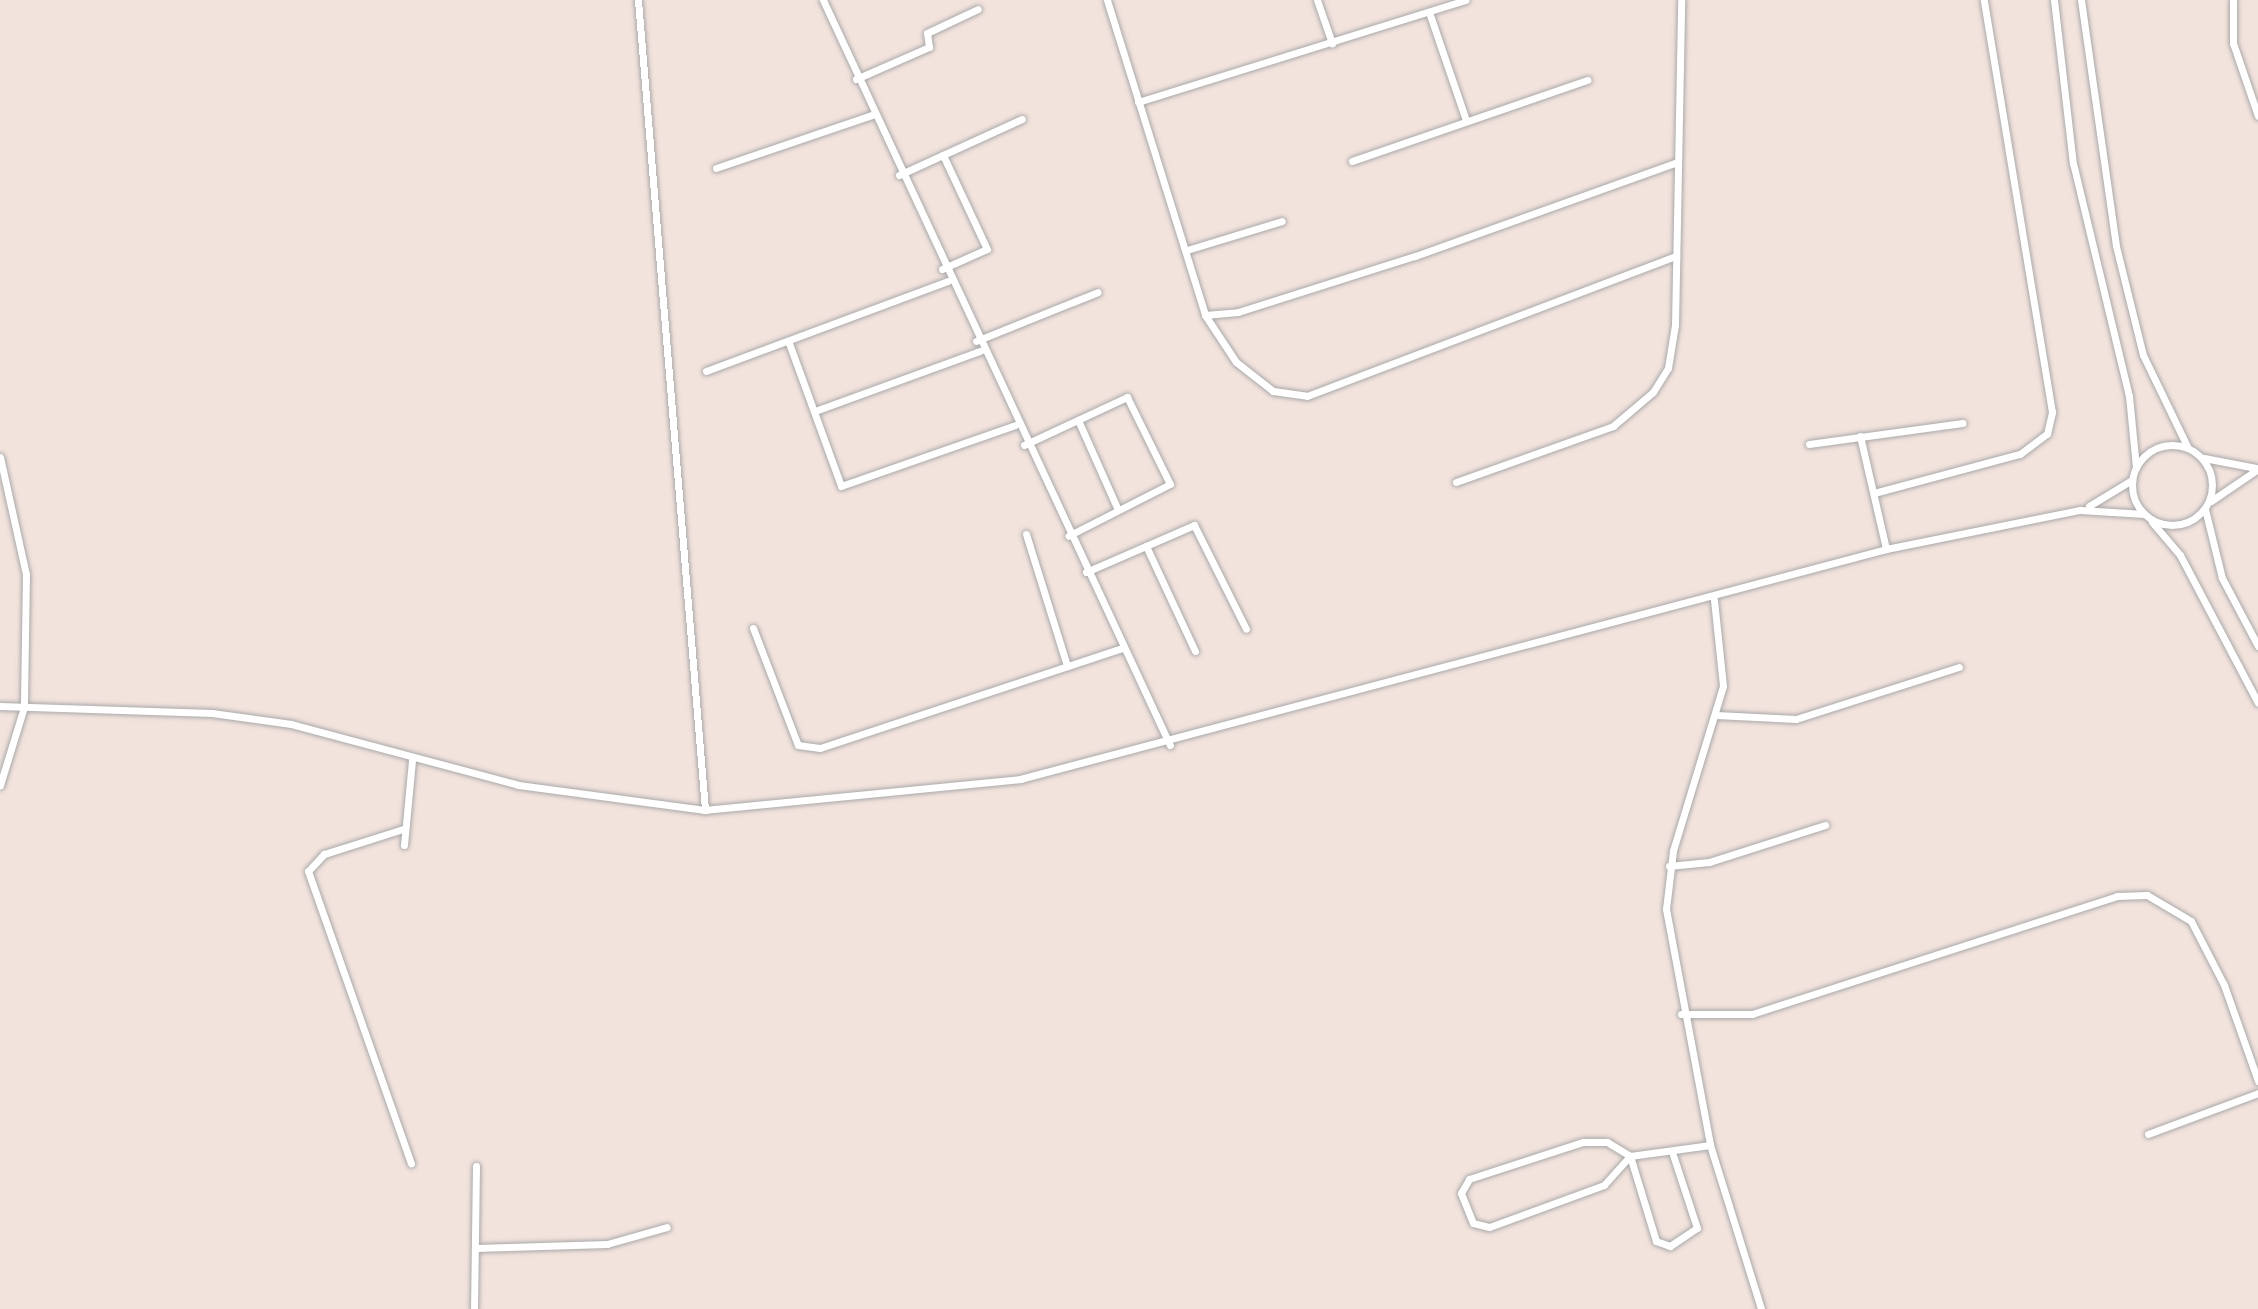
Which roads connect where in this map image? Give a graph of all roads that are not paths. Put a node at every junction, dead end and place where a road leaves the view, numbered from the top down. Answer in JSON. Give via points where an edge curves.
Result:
{"nodes":[{"id":1,"x":638,"y":0,"type":"edge"},
{"id":2,"x":823,"y":0,"type":"edge"},
{"id":3,"x":1107,"y":0,"type":"edge"},
{"id":4,"x":1317,"y":0,"type":"edge"},
{"id":5,"x":1466,"y":0,"type":"edge"},
{"id":6,"x":1681,"y":0,"type":"edge"},
{"id":7,"x":1984,"y":0,"type":"edge"},
{"id":8,"x":2054,"y":0,"type":"edge"},
{"id":9,"x":2081,"y":0,"type":"edge"},
{"id":10,"x":2233,"y":0,"type":"edge"},
{"id":11,"x":978,"y":9,"type":"dead end"},
{"id":12,"x":1430,"y":15,"type":"junction"},
{"id":13,"x":1332,"y":43,"type":"junction"},
{"id":14,"x":856,"y":79,"type":"junction"},
{"id":15,"x":1587,"y":80,"type":"dead end"},
{"id":16,"x":1138,"y":102,"type":"junction"},
{"id":17,"x":872,"y":115,"type":"junction"},
{"id":18,"x":2258,"y":116,"type":"edge"},
{"id":19,"x":1022,"y":119,"type":"dead end"},
{"id":20,"x":1466,"y":120,"type":"junction"},
{"id":21,"x":943,"y":155,"type":"junction"},
{"id":22,"x":1352,"y":161,"type":"dead end"},
{"id":23,"x":1678,"y":162,"type":"junction"},
{"id":24,"x":716,"y":168,"type":"dead end"},
{"id":25,"x":899,"y":175,"type":"junction"},
{"id":26,"x":1282,"y":221,"type":"dead end"},
{"id":27,"x":1187,"y":250,"type":"junction"},
{"id":28,"x":1676,"y":256,"type":"junction"},
{"id":29,"x":942,"y":269,"type":"junction"},
{"id":30,"x":948,"y":281,"type":"junction"},
{"id":31,"x":1098,"y":292,"type":"dead end"},
{"id":32,"x":1205,"y":315,"type":"junction"},
{"id":33,"x":976,"y":341,"type":"junction"},
{"id":34,"x":789,"y":343,"type":"junction"},
{"id":35,"x":980,"y":351,"type":"junction"},
{"id":36,"x":706,"y":371,"type":"dead end"},
{"id":37,"x":815,"y":411,"type":"junction"},
{"id":38,"x":1078,"y":420,"type":"junction"},
{"id":39,"x":1963,"y":423,"type":"dead end"},
{"id":40,"x":1015,"y":425,"type":"junction"},
{"id":41,"x":1860,"y":436,"type":"junction"},
{"id":42,"x":1809,"y":444,"type":"dead end"},
{"id":43,"x":1024,"y":445,"type":"junction"},
{"id":44,"x":2188,"y":448,"type":"junction"},
{"id":45,"x":0,"y":457,"type":"edge"},
{"id":46,"x":2204,"y":458,"type":"junction"},
{"id":47,"x":2136,"y":468,"type":"junction"},
{"id":48,"x":2258,"y":469,"type":"edge"},
{"id":49,"x":2132,"y":480,"type":"junction"},
{"id":50,"x":1456,"y":482,"type":"dead end"},
{"id":51,"x":1874,"y":493,"type":"junction"},
{"id":52,"x":2207,"y":506,"type":"junction"},
{"id":53,"x":1118,"y":510,"type":"junction"},
{"id":54,"x":2080,"y":510,"type":"junction"},
{"id":55,"x":2147,"y":517,"type":"junction"},
{"id":56,"x":1026,"y":534,"type":"dead end"},
{"id":57,"x":1068,"y":536,"type":"junction"},
{"id":58,"x":1146,"y":546,"type":"junction"},
{"id":59,"x":1886,"y":549,"type":"junction"},
{"id":60,"x":1086,"y":572,"type":"junction"},
{"id":61,"x":1714,"y":600,"type":"junction"},
{"id":62,"x":753,"y":628,"type":"dead end"},
{"id":63,"x":1246,"y":629,"type":"dead end"},
{"id":64,"x":2258,"y":646,"type":"edge"},
{"id":65,"x":1122,"y":648,"type":"junction"},
{"id":66,"x":1195,"y":651,"type":"dead end"},
{"id":67,"x":1067,"y":666,"type":"junction"},
{"id":68,"x":1959,"y":667,"type":"dead end"},
{"id":69,"x":2258,"y":703,"type":"edge"},
{"id":70,"x":0,"y":706,"type":"edge"},
{"id":71,"x":24,"y":707,"type":"junction"},
{"id":72,"x":1716,"y":715,"type":"junction"},
{"id":73,"x":1170,"y":745,"type":"junction"},
{"id":74,"x":412,"y":760,"type":"junction"},
{"id":75,"x":0,"y":785,"type":"edge"},
{"id":76,"x":705,"y":810,"type":"junction"},
{"id":77,"x":1825,"y":825,"type":"dead end"},
{"id":78,"x":403,"y":829,"type":"junction"},
{"id":79,"x":404,"y":845,"type":"dead end"},
{"id":80,"x":1669,"y":866,"type":"junction"},
{"id":81,"x":1681,"y":1014,"type":"junction"},
{"id":82,"x":2258,"y":1081,"type":"edge"},
{"id":83,"x":2258,"y":1093,"type":"edge"},
{"id":84,"x":2148,"y":1134,"type":"dead end"},
{"id":85,"x":1710,"y":1145,"type":"junction"},
{"id":86,"x":1672,"y":1152,"type":"junction"},
{"id":87,"x":1630,"y":1156,"type":"junction"},
{"id":88,"x":411,"y":1163,"type":"dead end"},
{"id":89,"x":476,"y":1166,"type":"dead end"},
{"id":90,"x":667,"y":1227,"type":"dead end"},
{"id":91,"x":476,"y":1248,"type":"junction"},
{"id":92,"x":474,"y":1309,"type":"edge"},
{"id":93,"x":1761,"y":1309,"type":"edge"}],
"edges":[{"from":1,"to":76,"type":"lane"},
{"from":2,"to":14,"type":"lane"},
{"from":3,"to":16,"type":"lane"},
{"from":4,"to":13,"type":"lane"},
{"from":5,"to":12,"type":"lane"},
{"from":6,"to":23,"type":"lane"},
{"from":7,"to":51,"type":"lane","via":[[2052,412],[2047,434],[2020,454]]},
{"from":8,"to":47,"type":"lane","via":[[2073,163],[2129,396]]},
{"from":9,"to":44,"type":"lane","via":[[2116,246],[2143,355]]},
{"from":10,"to":18,"type":"lane","via":[[2233,43]]},
{"from":11,"to":14,"type":"lane","via":[[927,33],[929,47]]},
{"from":12,"to":13,"type":"lane"},
{"from":12,"to":20,"type":"lane"},
{"from":13,"to":16,"type":"lane"},
{"from":14,"to":17,"type":"lane"},
{"from":15,"to":20,"type":"lane"},
{"from":16,"to":27,"type":"lane"},
{"from":17,"to":24,"type":"lane"},
{"from":17,"to":25,"type":"lane"},
{"from":19,"to":21,"type":"lane"},
{"from":20,"to":22,"type":"lane"},
{"from":21,"to":25,"type":"lane"},
{"from":21,"to":29,"type":"lane","via":[[987,249]]},
{"from":23,"to":28,"type":"lane"},
{"from":23,"to":32,"type":"lane","via":[[1415,256],[1238,312]]},
{"from":25,"to":29,"type":"lane"},
{"from":26,"to":27,"type":"lane"},
{"from":27,"to":32,"type":"lane"},
{"from":28,"to":32,"type":"lane","via":[[1307,396],[1273,391],[1236,362]]},
{"from":28,"to":50,"type":"lane","via":[[1668,368],[1653,392],[1613,426]]},
{"from":29,"to":30,"type":"lane"},
{"from":30,"to":33,"type":"lane"},
{"from":30,"to":34,"type":"lane"},
{"from":31,"to":33,"type":"lane"},
{"from":33,"to":35,"type":"lane"},
{"from":34,"to":36,"type":"lane"},
{"from":34,"to":37,"type":"lane"},
{"from":35,"to":37,"type":"lane"},
{"from":35,"to":40,"type":"lane"},
{"from":37,"to":40,"type":"lane","via":[[841,486]]},
{"from":38,"to":43,"type":"lane"},
{"from":38,"to":53,"type":"lane"},
{"from":38,"to":53,"type":"lane","via":[[1127,397],[1170,484]]},
{"from":39,"to":41,"type":"lane"},
{"from":40,"to":43,"type":"lane"},
{"from":41,"to":42,"type":"lane"},
{"from":41,"to":51,"type":"lane"},
{"from":43,"to":57,"type":"lane"},
{"from":44,"to":46,"type":"lane"},
{"from":44,"to":47,"type":"lane","via":[[2164,446]]},
{"from":45,"to":71,"type":"lane","via":[[26,574]]},
{"from":46,"to":48,"type":"lane"},
{"from":46,"to":52,"type":"lane"},
{"from":47,"to":49,"type":"lane"},
{"from":48,"to":52,"type":"lane"},
{"from":49,"to":54,"type":"lane"},
{"from":49,"to":55,"type":"lane"},
{"from":51,"to":59,"type":"lane"},
{"from":52,"to":55,"type":"lane","via":[[2177,526]]},
{"from":52,"to":64,"type":"lane","via":[[2222,578]]},
{"from":53,"to":57,"type":"lane"},
{"from":54,"to":55,"type":"lane"},
{"from":54,"to":59,"type":"lane"},
{"from":55,"to":69,"type":"lane","via":[[2180,555]]},
{"from":56,"to":67,"type":"lane"},
{"from":57,"to":60,"type":"lane"},
{"from":58,"to":60,"type":"lane"},
{"from":58,"to":63,"type":"lane","via":[[1194,525]]},
{"from":58,"to":66,"type":"lane"},
{"from":59,"to":61,"type":"lane"},
{"from":60,"to":65,"type":"lane"},
{"from":61,"to":72,"type":"lane","via":[[1725,657]]},
{"from":61,"to":73,"type":"lane"},
{"from":62,"to":67,"type":"lane","via":[[798,745],[820,748]]},
{"from":65,"to":67,"type":"lane"},
{"from":65,"to":73,"type":"lane"},
{"from":68,"to":72,"type":"lane","via":[[1796,719]]},
{"from":70,"to":71,"type":"lane"},
{"from":71,"to":74,"type":"lane","via":[[212,713],[291,724]]},
{"from":71,"to":75,"type":"lane"},
{"from":72,"to":80,"type":"lane"},
{"from":73,"to":76,"type":"lane","via":[[1020,779]]},
{"from":74,"to":76,"type":"lane","via":[[518,785]]},
{"from":74,"to":78,"type":"lane"},
{"from":77,"to":80,"type":"lane","via":[[1709,862]]},
{"from":78,"to":79,"type":"lane"},
{"from":78,"to":88,"type":"lane","via":[[324,854],[308,871]]},
{"from":80,"to":81,"type":"lane","via":[[1666,909]]},
{"from":81,"to":82,"type":"lane","via":[[1752,1014],[2117,896],[2147,895],[2191,921],[2224,985]]},
{"from":81,"to":85,"type":"lane"},
{"from":83,"to":84,"type":"lane"},
{"from":85,"to":86,"type":"lane"},
{"from":85,"to":93,"type":"lane"},
{"from":86,"to":87,"type":"lane"},
{"from":86,"to":87,"type":"lane","via":[[1697,1228],[1666,1247],[1656,1241]]},
{"from":87,"to":87,"type":"lane","via":[[1607,1142],[1583,1142],[1469,1179],[1461,1193],[1473,1223],[1489,1227],[1604,1185]]},
{"from":89,"to":91,"type":"lane"},
{"from":90,"to":91,"type":"lane","via":[[607,1244]]},
{"from":91,"to":92,"type":"lane"}]}
